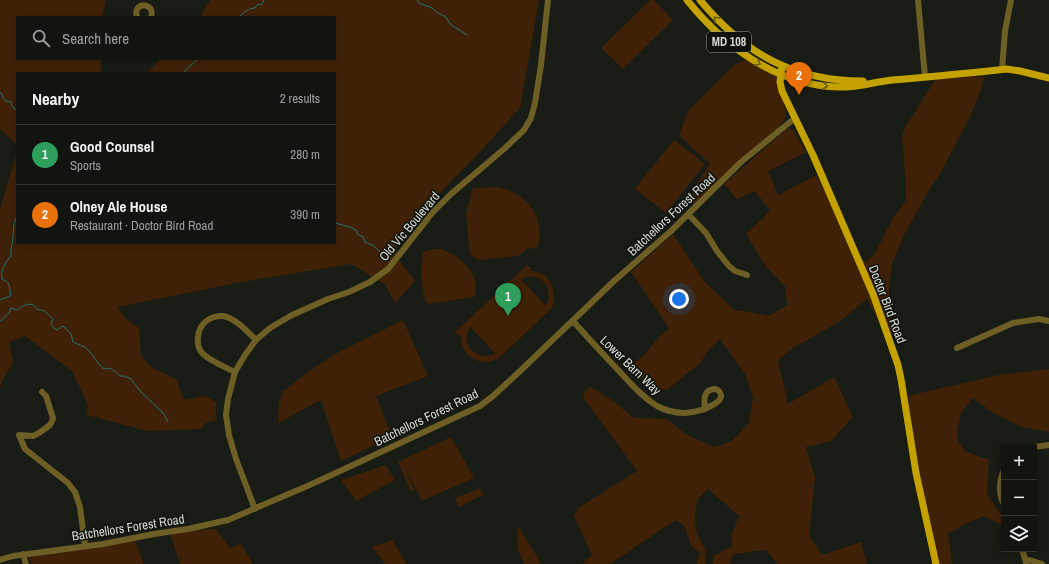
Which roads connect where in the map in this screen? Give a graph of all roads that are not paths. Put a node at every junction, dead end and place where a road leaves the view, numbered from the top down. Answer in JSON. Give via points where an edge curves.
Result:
{"nodes":[{"id":1,"x":548,"y":0,"type":"edge"},
{"id":2,"x":687,"y":0,"type":"edge"},
{"id":3,"x":700,"y":0,"type":"edge"},
{"id":4,"x":918,"y":0,"type":"edge"},
{"id":5,"x":1011,"y":0,"type":"edge"},
{"id":6,"x":147,"y":3,"type":"edge"},
{"id":7,"x":137,"y":16,"type":"edge"},
{"id":8,"x":151,"y":16,"type":"edge"},
{"id":9,"x":782,"y":66,"type":"junction"},
{"id":10,"x":1002,"y":70,"type":"junction"},
{"id":11,"x":780,"y":74,"type":"junction"},
{"id":12,"x":925,"y":77,"type":"junction"},
{"id":13,"x":1049,"y":78,"type":"edge"},
{"id":14,"x":887,"y":81,"type":"junction"},
{"id":15,"x":794,"y":118,"type":"junction"},
{"id":16,"x":688,"y":214,"type":"junction"},
{"id":17,"x":746,"y":275,"type":"dead end"},
{"id":18,"x":573,"y":321,"type":"junction"},
{"id":19,"x":1049,"y":321,"type":"edge"},
{"id":20,"x":256,"y":340,"type":"junction"},
{"id":21,"x":957,"y":348,"type":"dead end"},
{"id":22,"x":235,"y":372,"type":"junction"},
{"id":23,"x":42,"y":392,"type":"dead end"},
{"id":24,"x":705,"y":408,"type":"dead end"},
{"id":25,"x":1049,"y":445,"type":"edge"},
{"id":26,"x":1037,"y":447,"type":"edge"},
{"id":27,"x":1001,"y":480,"type":"edge"},
{"id":28,"x":1001,"y":496,"type":"edge"},
{"id":29,"x":255,"y":509,"type":"junction"},
{"id":30,"x":85,"y":546,"type":"junction"},
{"id":31,"x":1023,"y":552,"type":"edge"},
{"id":32,"x":23,"y":554,"type":"junction"},
{"id":33,"x":0,"y":560,"type":"edge"},
{"id":34,"x":1026,"y":563,"type":"edge"},
{"id":35,"x":26,"y":564,"type":"edge"},
{"id":36,"x":936,"y":564,"type":"edge"},
{"id":37,"x":1042,"y":564,"type":"edge"}],
"edges":[{"from":1,"to":20,"type":"street","name":"Old Vic Boulevard","via":[[535,103],[524,130],[433,212],[388,269],[370,282],[292,315]]},
{"from":2,"to":11,"type":"main road","number":"MD 108","one_way":true,"via":[[702,18],[732,45],[749,58]]},
{"from":9,"to":3,"type":"main road","number":"MD 108","one_way":true,"via":[[770,61],[725,28]]},
{"from":4,"to":12,"type":"street"},
{"from":5,"to":10,"type":"street"},
{"from":6,"to":7,"type":"street","via":[[137,9]]},
{"from":6,"to":8,"type":"street"},
{"from":9,"to":11,"type":"main road","name":"Doctor Bird Road"},
{"from":9,"to":14,"type":"main road","number":"MD 108","via":[[827,79]]},
{"from":10,"to":12,"type":"main road","number":"MD 108"},
{"from":10,"to":13,"type":"main road","number":"MD 108","via":[[1020,70]]},
{"from":11,"to":14,"type":"main road","number":"MD 108","one_way":true,"via":[[813,84],[839,87]]},
{"from":11,"to":15,"type":"main road","name":"Doctor Bird Road","via":[[782,90]]},
{"from":12,"to":14,"type":"main road","number":"MD 108"},
{"from":15,"to":16,"type":"street","name":"Batchellors Forest Road","via":[[741,162]]},
{"from":15,"to":36,"type":"main road","name":"Doctor Bird Road","via":[[873,294],[898,365],[916,473]]},
{"from":16,"to":17,"type":"street","via":[[706,233],[729,266]]},
{"from":16,"to":18,"type":"street","name":"Batchellors Forest Road"},
{"from":18,"to":24,"type":"street","name":"Lower Barn Way","via":[[648,400],[675,412],[691,413]]},
{"from":18,"to":29,"type":"street","name":"Batchellors Forest Road","via":[[480,406]]},
{"from":19,"to":21,"type":"street","via":[[1039,319],[1013,323]]},
{"from":20,"to":22,"type":"street","name":"Old Vic Boulevard"},
{"from":20,"to":22,"type":"street","via":[[224,316],[212,318],[202,324],[198,331],[197,345],[202,354]]},
{"from":22,"to":29,"type":"street","name":"Old Vic Boulevard","via":[[228,399],[227,422],[236,459]]},
{"from":23,"to":30,"type":"street","via":[[46,396],[53,418],[50,425],[33,436],[19,435],[25,449],[68,483],[75,492],[80,507]]},
{"from":25,"to":26,"type":"street"},
{"from":27,"to":28,"type":"street"},
{"from":29,"to":30,"type":"street","name":"Batchellors Forest Road","via":[[214,524]]},
{"from":30,"to":32,"type":"street","name":"Batchellors Forest Road"},
{"from":31,"to":34,"type":"street"},
{"from":32,"to":33,"type":"street","name":"Batchellors Forest Road"},
{"from":32,"to":35,"type":"street"},
{"from":34,"to":37,"type":"street","via":[[1030,560]]}]}
